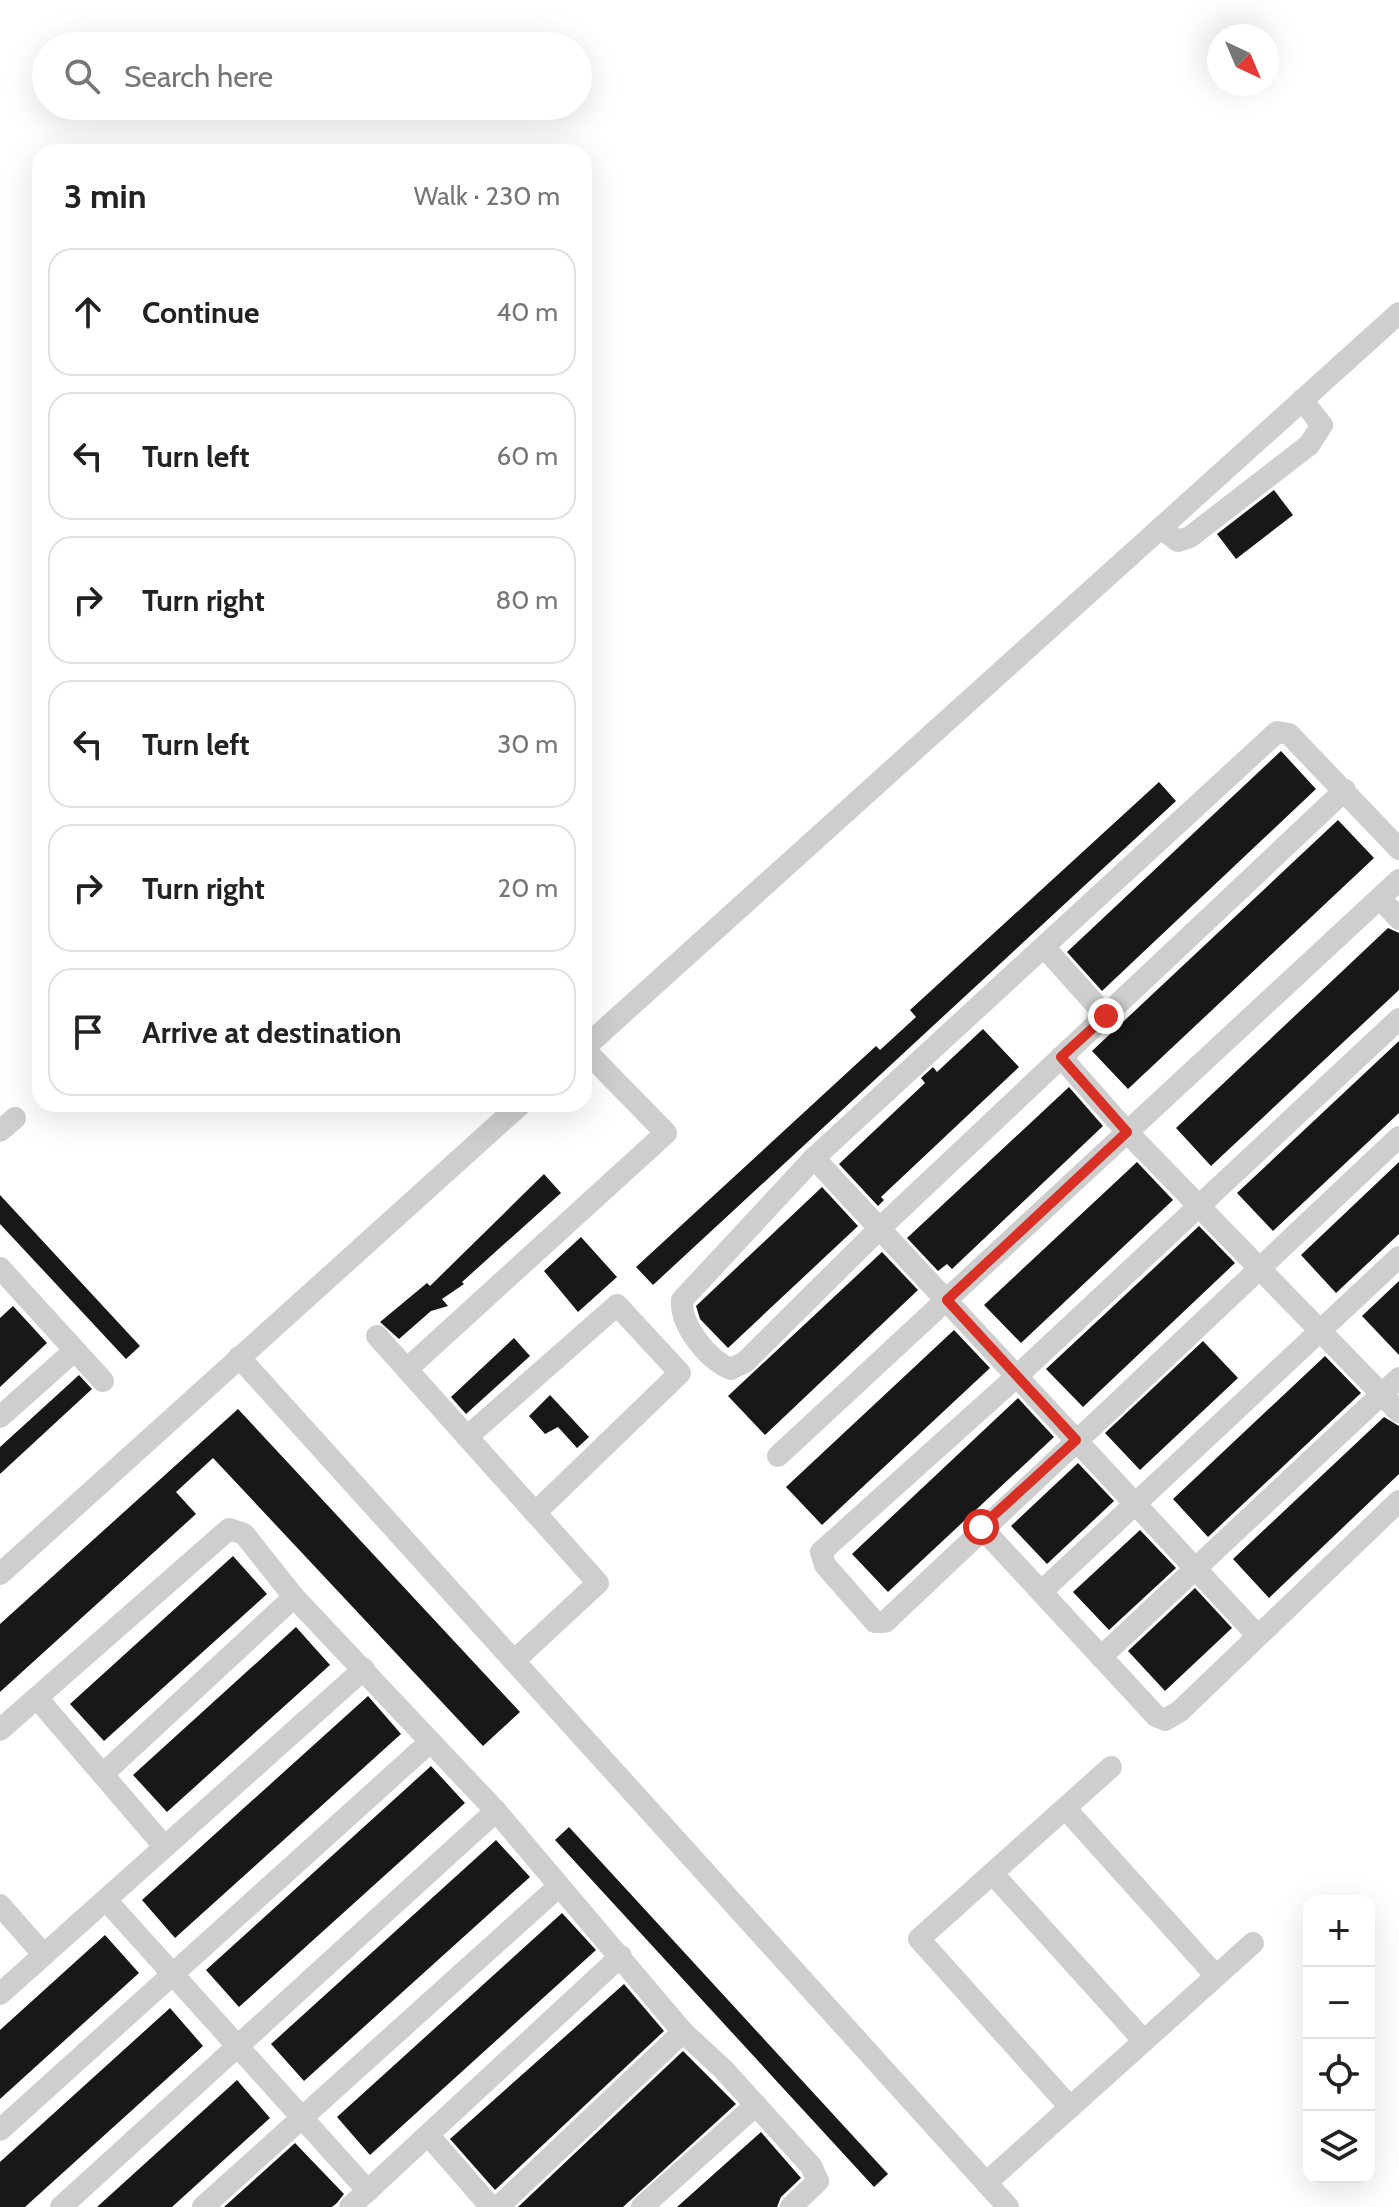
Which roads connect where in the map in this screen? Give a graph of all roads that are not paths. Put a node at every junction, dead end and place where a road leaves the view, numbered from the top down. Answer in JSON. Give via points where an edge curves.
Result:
{"nodes":[{"id":1,"x":1399,"y":313,"type":"edge"},
{"id":2,"x":1302,"y":400,"type":"junction"},
{"id":3,"x":1162,"y":529,"type":"junction"},
{"id":4,"x":1345,"y":790,"type":"junction"},
{"id":5,"x":1399,"y":849,"type":"edge"},
{"id":6,"x":1399,"y":880,"type":"edge"},
{"id":7,"x":1381,"y":899,"type":"junction"},
{"id":8,"x":1399,"y":919,"type":"edge"},
{"id":9,"x":1045,"y":948,"type":"junction"},
{"id":10,"x":1106,"y":1016,"type":"junction"},
{"id":11,"x":1399,"y":1019,"type":"edge"},
{"id":12,"x":592,"y":1041,"type":"edge"},
{"id":13,"x":592,"y":1056,"type":"edge"},
{"id":14,"x":1061,"y":1057,"type":"junction"},
{"id":15,"x":512,"y":1112,"type":"edge"},
{"id":16,"x":1127,"y":1132,"type":"junction"},
{"id":17,"x":1399,"y":1137,"type":"edge"},
{"id":18,"x":814,"y":1158,"type":"junction"},
{"id":19,"x":1199,"y":1206,"type":"junction"},
{"id":20,"x":879,"y":1229,"type":"junction"},
{"id":21,"x":1399,"y":1257,"type":"edge"},
{"id":22,"x":1259,"y":1268,"type":"junction"},
{"id":23,"x":3,"y":1277,"type":"edge"},
{"id":24,"x":947,"y":1300,"type":"junction"},
{"id":25,"x":1321,"y":1332,"type":"junction"},
{"id":26,"x":377,"y":1336,"type":"dead end"},
{"id":27,"x":74,"y":1351,"type":"junction"},
{"id":28,"x":239,"y":1357,"type":"junction"},
{"id":29,"x":407,"y":1369,"type":"junction"},
{"id":30,"x":1017,"y":1376,"type":"junction"},
{"id":31,"x":1399,"y":1378,"type":"edge"},
{"id":32,"x":103,"y":1381,"type":"dead end"},
{"id":33,"x":1381,"y":1394,"type":"junction"},
{"id":34,"x":1399,"y":1412,"type":"edge"},
{"id":35,"x":0,"y":1417,"type":"edge"},
{"id":36,"x":467,"y":1437,"type":"junction"},
{"id":37,"x":1076,"y":1440,"type":"junction"},
{"id":38,"x":778,"y":1456,"type":"dead end"},
{"id":39,"x":1399,"y":1501,"type":"edge"},
{"id":40,"x":1134,"y":1502,"type":"junction"},
{"id":41,"x":535,"y":1513,"type":"junction"},
{"id":42,"x":981,"y":1527,"type":"junction"},
{"id":43,"x":1196,"y":1570,"type":"junction"},
{"id":44,"x":0,"y":1574,"type":"edge"},
{"id":45,"x":1041,"y":1592,"type":"junction"},
{"id":46,"x":294,"y":1597,"type":"junction"},
{"id":47,"x":1257,"y":1635,"type":"junction"},
{"id":48,"x":1101,"y":1657,"type":"junction"},
{"id":49,"x":514,"y":1661,"type":"junction"},
{"id":50,"x":364,"y":1669,"type":"junction"},
{"id":51,"x":37,"y":1698,"type":"junction"},
{"id":52,"x":0,"y":1730,"type":"edge"},
{"id":53,"x":430,"y":1742,"type":"junction"},
{"id":54,"x":1111,"y":1767,"type":"dead end"},
{"id":55,"x":103,"y":1774,"type":"junction"},
{"id":56,"x":1065,"y":1808,"type":"junction"},
{"id":57,"x":496,"y":1811,"type":"junction"},
{"id":58,"x":164,"y":1846,"type":"junction"},
{"id":59,"x":993,"y":1874,"type":"junction"},
{"id":60,"x":558,"y":1887,"type":"junction"},
{"id":61,"x":106,"y":1900,"type":"junction"},
{"id":62,"x":0,"y":1905,"type":"edge"},
{"id":63,"x":1253,"y":1943,"type":"dead end"},
{"id":64,"x":43,"y":1954,"type":"junction"},
{"id":65,"x":621,"y":1956,"type":"junction"},
{"id":66,"x":171,"y":1973,"type":"junction"},
{"id":67,"x":1216,"y":1976,"type":"junction"},
{"id":68,"x":0,"y":1994,"type":"edge"},
{"id":69,"x":683,"y":2032,"type":"junction"},
{"id":70,"x":1144,"y":2041,"type":"junction"},
{"id":71,"x":236,"y":2047,"type":"junction"},
{"id":72,"x":756,"y":2105,"type":"junction"},
{"id":73,"x":1070,"y":2107,"type":"junction"},
{"id":74,"x":302,"y":2119,"type":"junction"},
{"id":75,"x":0,"y":2130,"type":"edge"},
{"id":76,"x":429,"y":2136,"type":"junction"},
{"id":77,"x":986,"y":2183,"type":"junction"},
{"id":78,"x":368,"y":2191,"type":"junction"},
{"id":79,"x":61,"y":2207,"type":"edge"},
{"id":80,"x":203,"y":2207,"type":"edge"},
{"id":81,"x":350,"y":2207,"type":"edge"},
{"id":82,"x":491,"y":2207,"type":"edge"},
{"id":83,"x":498,"y":2207,"type":"edge"},
{"id":84,"x":642,"y":2207,"type":"edge"},
{"id":85,"x":791,"y":2207,"type":"edge"},
{"id":86,"x":1008,"y":2207,"type":"edge"}],
"edges":[{"from":1,"to":2,"type":"street"},
{"from":2,"to":3,"type":"street"},
{"from":2,"to":3,"type":"street","via":[[1322,425],[1298,455],[1190,537],[1178,541]]},
{"from":3,"to":12,"type":"street"},
{"from":4,"to":5,"type":"street"},
{"from":4,"to":9,"type":"street","via":[[1289,734],[1277,732]]},
{"from":4,"to":10,"type":"street"},
{"from":6,"to":7,"type":"street"},
{"from":7,"to":8,"type":"street"},
{"from":7,"to":16,"type":"street"},
{"from":9,"to":10,"type":"street"},
{"from":9,"to":18,"type":"street"},
{"from":10,"to":14,"type":"street"},
{"from":11,"to":19,"type":"street"},
{"from":13,"to":29,"type":"street","via":[[666,1133]]},
{"from":14,"to":16,"type":"street"},
{"from":14,"to":20,"type":"street"},
{"from":15,"to":28,"type":"street"},
{"from":16,"to":19,"type":"street"},
{"from":16,"to":24,"type":"street"},
{"from":17,"to":22,"type":"street"},
{"from":18,"to":20,"type":"street"},
{"from":18,"to":20,"type":"street","via":[[682,1300],[683,1318],[696,1337],[723,1365],[737,1367]]},
{"from":19,"to":22,"type":"street"},
{"from":19,"to":30,"type":"street"},
{"from":20,"to":24,"type":"street"},
{"from":21,"to":25,"type":"street"},
{"from":22,"to":25,"type":"street"},
{"from":22,"to":37,"type":"street"},
{"from":23,"to":27,"type":"street"},
{"from":24,"to":30,"type":"street"},
{"from":24,"to":38,"type":"street"},
{"from":25,"to":33,"type":"street"},
{"from":25,"to":40,"type":"street"},
{"from":26,"to":29,"type":"street"},
{"from":27,"to":32,"type":"street"},
{"from":27,"to":35,"type":"street"},
{"from":28,"to":44,"type":"street"},
{"from":28,"to":49,"type":"street"},
{"from":29,"to":36,"type":"street"},
{"from":30,"to":37,"type":"street"},
{"from":30,"to":42,"type":"street","via":[[821,1552],[821,1559],[880,1623]]},
{"from":31,"to":33,"type":"street"},
{"from":33,"to":34,"type":"street"},
{"from":33,"to":43,"type":"street"},
{"from":36,"to":41,"type":"street"},
{"from":36,"to":41,"type":"street","via":[[617,1305],[680,1373]]},
{"from":37,"to":40,"type":"street"},
{"from":37,"to":42,"type":"street"},
{"from":39,"to":47,"type":"street"},
{"from":40,"to":43,"type":"street"},
{"from":40,"to":45,"type":"street"},
{"from":41,"to":49,"type":"street","via":[[598,1583]]},
{"from":42,"to":45,"type":"street"},
{"from":43,"to":47,"type":"street"},
{"from":43,"to":48,"type":"street"},
{"from":45,"to":48,"type":"street"},
{"from":46,"to":50,"type":"street"},
{"from":46,"to":51,"type":"street","via":[[244,1534],[229,1529]]},
{"from":46,"to":55,"type":"street"},
{"from":47,"to":48,"type":"street","via":[[1172,1719],[1165,1720]]},
{"from":49,"to":77,"type":"street"},
{"from":50,"to":53,"type":"street"},
{"from":50,"to":58,"type":"street"},
{"from":51,"to":52,"type":"street"},
{"from":51,"to":55,"type":"street"},
{"from":53,"to":57,"type":"street"},
{"from":53,"to":66,"type":"street"},
{"from":54,"to":56,"type":"street"},
{"from":55,"to":58,"type":"street"},
{"from":56,"to":59,"type":"street"},
{"from":56,"to":67,"type":"street"},
{"from":57,"to":60,"type":"street"},
{"from":57,"to":71,"type":"street"},
{"from":58,"to":61,"type":"street"},
{"from":59,"to":70,"type":"street"},
{"from":59,"to":73,"type":"street","via":[[919,1939]]},
{"from":60,"to":65,"type":"street"},
{"from":60,"to":74,"type":"street"},
{"from":61,"to":64,"type":"street"},
{"from":61,"to":66,"type":"street"},
{"from":62,"to":64,"type":"street"},
{"from":63,"to":67,"type":"street"},
{"from":64,"to":68,"type":"street"},
{"from":65,"to":69,"type":"street"},
{"from":65,"to":76,"type":"street"},
{"from":66,"to":71,"type":"street"},
{"from":66,"to":75,"type":"street"},
{"from":67,"to":70,"type":"street"},
{"from":69,"to":72,"type":"street"},
{"from":69,"to":83,"type":"street"},
{"from":70,"to":73,"type":"street"},
{"from":71,"to":74,"type":"street"},
{"from":71,"to":79,"type":"street"},
{"from":72,"to":84,"type":"street"},
{"from":72,"to":85,"type":"street","via":[[818,2176],[814,2187]]},
{"from":73,"to":77,"type":"street"},
{"from":74,"to":78,"type":"street"},
{"from":74,"to":80,"type":"street"},
{"from":76,"to":78,"type":"street"},
{"from":76,"to":82,"type":"street"},
{"from":77,"to":86,"type":"street"},
{"from":78,"to":81,"type":"street"}]}
